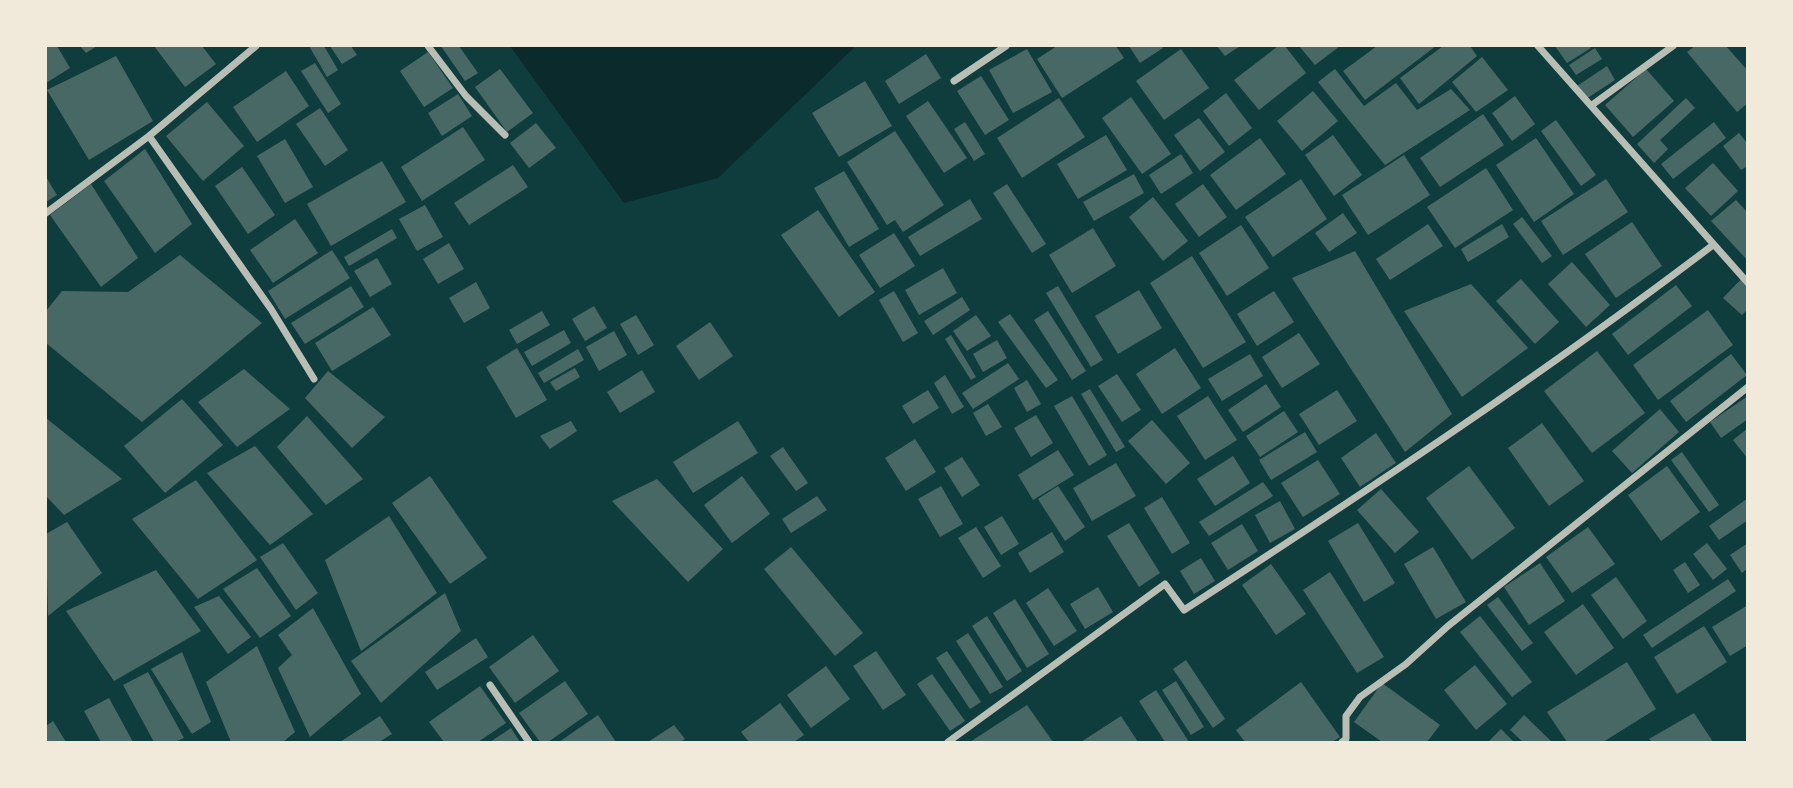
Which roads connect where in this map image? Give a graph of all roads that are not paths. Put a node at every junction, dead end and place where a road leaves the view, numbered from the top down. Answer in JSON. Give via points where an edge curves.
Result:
{"nodes":[{"id":1,"x":256,"y":46,"type":"edge"},
{"id":2,"x":428,"y":46,"type":"edge"},
{"id":3,"x":1006,"y":46,"type":"edge"},
{"id":4,"x":1538,"y":46,"type":"edge"},
{"id":5,"x":1673,"y":46,"type":"edge"},
{"id":6,"x":954,"y":81,"type":"dead end"},
{"id":7,"x":1592,"y":105,"type":"junction"},
{"id":8,"x":505,"y":135,"type":"dead end"},
{"id":9,"x":149,"y":136,"type":"junction"},
{"id":10,"x":46,"y":213,"type":"edge"},
{"id":11,"x":1713,"y":245,"type":"junction"},
{"id":12,"x":1748,"y":283,"type":"edge"},
{"id":13,"x":314,"y":379,"type":"dead end"},
{"id":14,"x":1748,"y":387,"type":"edge"},
{"id":15,"x":490,"y":685,"type":"dead end"},
{"id":16,"x":529,"y":743,"type":"edge"},
{"id":17,"x":948,"y":743,"type":"edge"},
{"id":18,"x":1342,"y":743,"type":"edge"}],
"edges":[{"from":1,"to":9,"type":"street"},
{"from":2,"to":8,"type":"street","via":[[466,96]]},
{"from":3,"to":6,"type":"street"},
{"from":4,"to":7,"type":"street"},
{"from":5,"to":7,"type":"street"},
{"from":7,"to":11,"type":"street"},
{"from":9,"to":10,"type":"street"},
{"from":9,"to":13,"type":"street","via":[[271,309]]},
{"from":11,"to":12,"type":"street"},
{"from":11,"to":17,"type":"street","via":[[1456,432],[1184,610],[1165,584]]},
{"from":14,"to":18,"type":"street","via":[[1360,697],[1346,716]]},
{"from":15,"to":16,"type":"street"}]}
